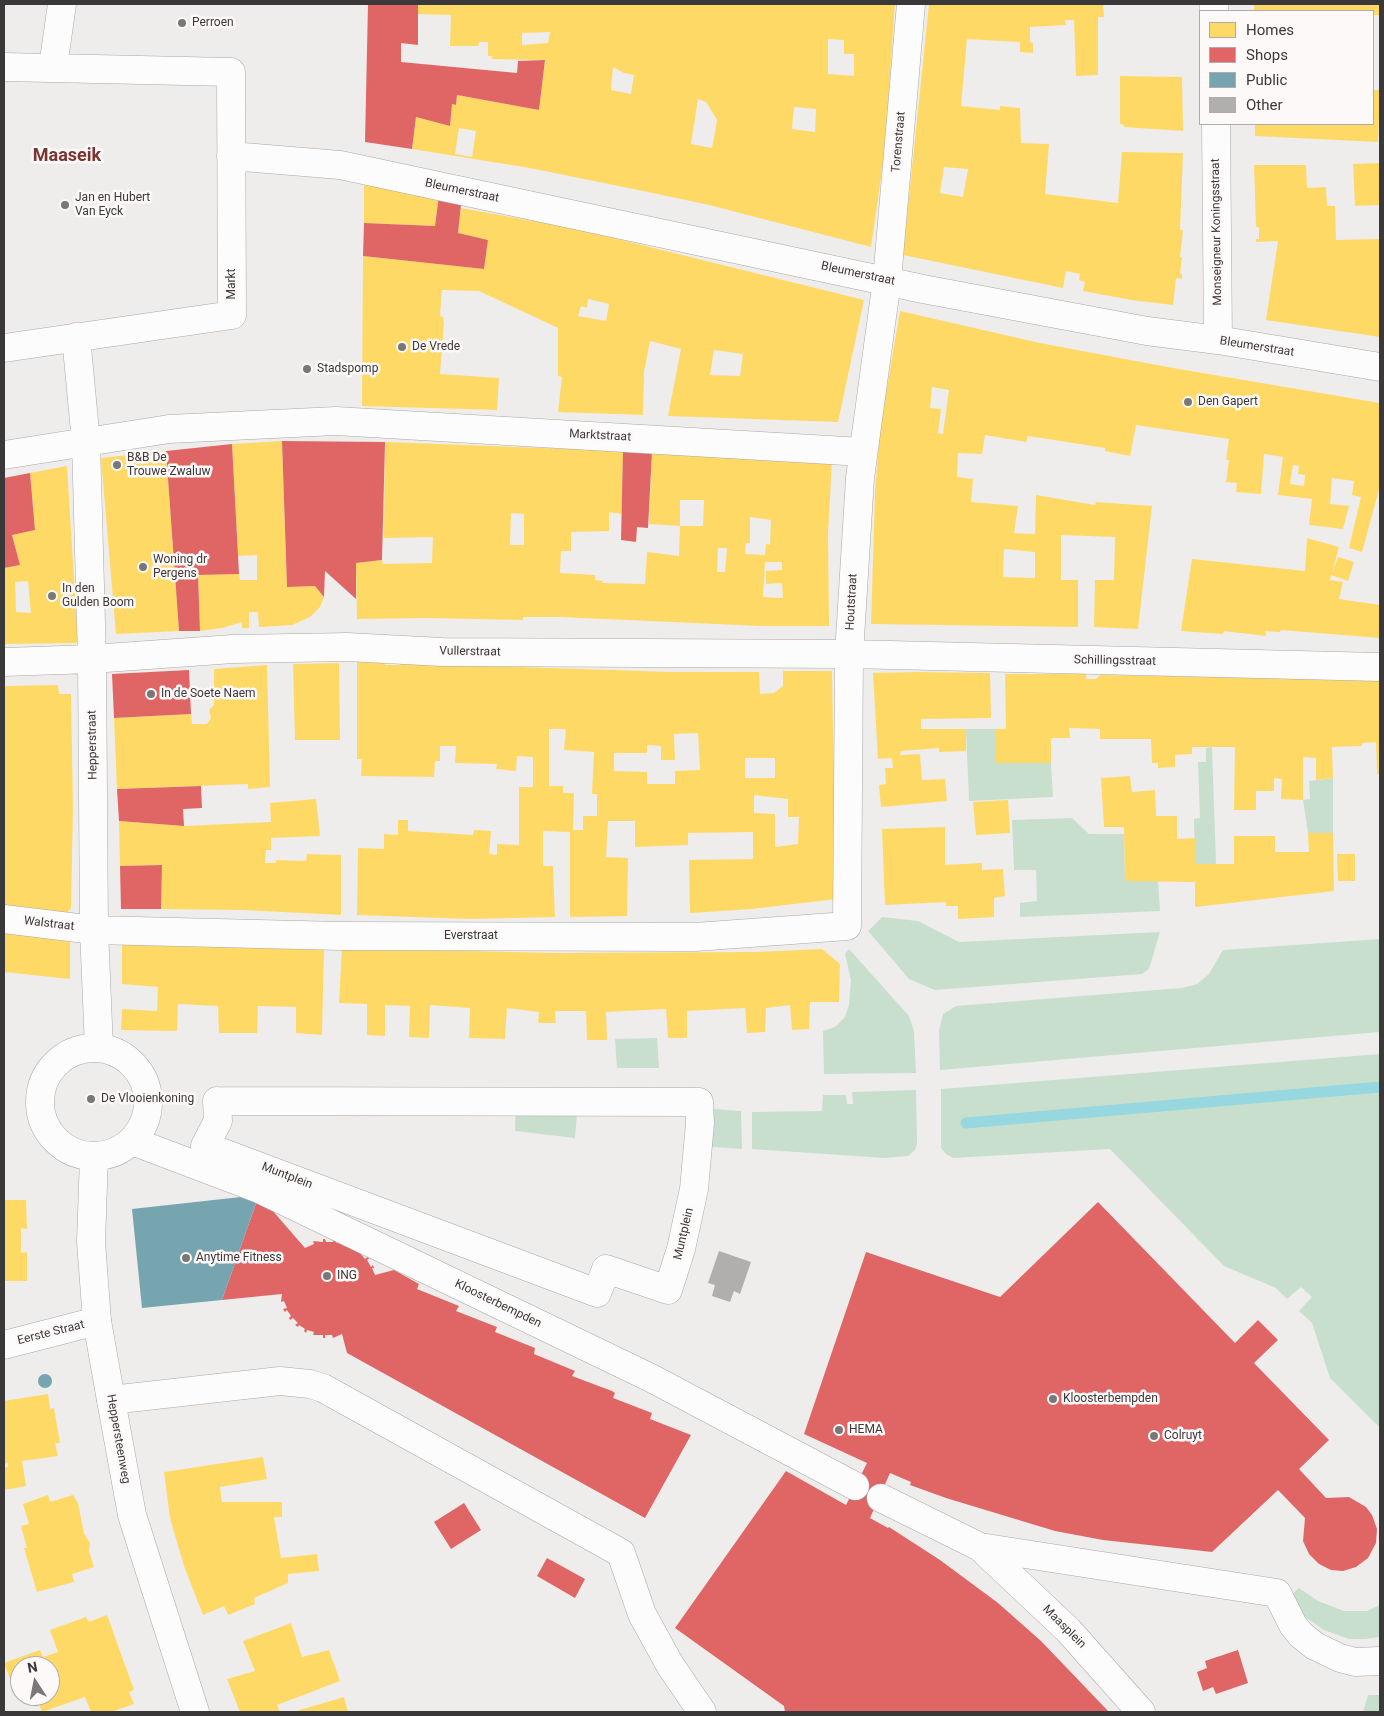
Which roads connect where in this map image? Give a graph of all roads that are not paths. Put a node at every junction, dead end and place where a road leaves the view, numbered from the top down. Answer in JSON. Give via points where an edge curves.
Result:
{"nodes":[{"id":1,"x":62,"y":4,"type":"edge"},
{"id":2,"x":912,"y":4,"type":"edge"},
{"id":3,"x":4,"y":67,"type":"edge"},
{"id":4,"x":53,"y":67,"type":"junction"},
{"id":5,"x":1216,"y":125,"type":"edge"},
{"id":6,"x":231,"y":156,"type":"junction"},
{"id":7,"x":887,"y":280,"type":"junction"},
{"id":8,"x":76,"y":337,"type":"junction"},
{"id":9,"x":1218,"y":340,"type":"junction"},
{"id":10,"x":4,"y":348,"type":"edge"},
{"id":11,"x":1380,"y":367,"type":"edge"},
{"id":12,"x":86,"y":442,"type":"junction"},
{"id":13,"x":863,"y":452,"type":"junction"},
{"id":14,"x":4,"y":455,"type":"edge"},
{"id":15,"x":849,"y":654,"type":"junction"},
{"id":16,"x":92,"y":659,"type":"junction"},
{"id":17,"x":4,"y":662,"type":"edge"},
{"id":18,"x":1380,"y":667,"type":"edge"},
{"id":19,"x":4,"y":919,"type":"edge"},
{"id":20,"x":847,"y":926,"type":"joint"},
{"id":21,"x":94,"y":930,"type":"junction"},
{"id":22,"x":99,"y":1048,"type":"junction"},
{"id":23,"x":216,"y":1101,"type":"joint"},
{"id":24,"x":132,"y":1141,"type":"junction"},
{"id":25,"x":94,"y":1157,"type":"junction"},
{"id":26,"x":97,"y":1321,"type":"junction"},
{"id":27,"x":4,"y":1345,"type":"edge"},
{"id":28,"x":111,"y":1400,"type":"junction"},
{"id":29,"x":855,"y":1486,"type":"dead end"},
{"id":30,"x":881,"y":1498,"type":"dead end"},
{"id":31,"x":980,"y":1547,"type":"junction"},
{"id":32,"x":1380,"y":1661,"type":"edge"},
{"id":33,"x":195,"y":1712,"type":"edge"},
{"id":34,"x":702,"y":1712,"type":"edge"},
{"id":35,"x":1141,"y":1712,"type":"edge"}],
"edges":[{"from":1,"to":4,"type":"street"},
{"from":2,"to":7,"type":"street","name":"Torenstraat"},
{"from":3,"to":4,"type":"street","name":"Markt"},
{"from":4,"to":6,"type":"street","name":"Markt","via":[[231,72]]},
{"from":5,"to":9,"type":"street","name":"Monseigneur Koningsstraat"},
{"from":6,"to":7,"type":"street","name":"Bleumerstraat","via":[[340,165]]},
{"from":6,"to":8,"type":"street","name":"Markt","via":[[232,315]]},
{"from":7,"to":9,"type":"street","name":"Bleumerstraat","via":[[1138,330]]},
{"from":7,"to":13,"type":"street","name":"Houtstraat"},
{"from":8,"to":10,"type":"street","name":"Markt"},
{"from":8,"to":12,"type":"street"},
{"from":9,"to":11,"type":"street","name":"Bleumerstraat"},
{"from":12,"to":13,"type":"street","name":"Marktstraat","via":[[169,429],[336,421]]},
{"from":12,"to":14,"type":"street"},
{"from":12,"to":16,"type":"street","name":"Hepperstraat"},
{"from":13,"to":15,"type":"street","name":"Houtstraat"},
{"from":15,"to":16,"type":"street","name":"Vullerstraat","via":[[442,652],[347,647],[233,649]]},
{"from":15,"to":18,"type":"street","name":"Schillingsstraat"},
{"from":15,"to":20,"type":"street","name":"Houtstraat"},
{"from":16,"to":17,"type":"street","name":"Vullerstraat"},
{"from":16,"to":21,"type":"street","name":"Hepperstraat"},
{"from":19,"to":21,"type":"street","name":"Walstraat"},
{"from":20,"to":21,"type":"street","name":"Everstraat","via":[[695,937],[341,936]]},
{"from":21,"to":22,"type":"street","name":"Hepperstraat"},
{"from":22,"to":24,"type":"street","via":[[128,1059],[146,1085],[148,1108],[143,1126]]},
{"from":22,"to":25,"type":"street","via":[[71,1052],[53,1066],[42,1085],[40,1107],[46,1129],[55,1140],[73,1152]]},
{"from":23,"to":23,"type":"street","name":"Muntplein","via":[[218,1121],[205,1146],[597,1293],[606,1269],[668,1290],[694,1189],[699,1102]]},
{"from":24,"to":25,"type":"street","via":[[114,1153]]},
{"from":24,"to":29,"type":"street","name":"Kloosterbempden","via":[[268,1193],[651,1378]]},
{"from":25,"to":26,"type":"street","name":"Heppersteenweg","via":[[91,1242]]},
{"from":26,"to":27,"type":"street","name":"Eerste Straat"},
{"from":26,"to":28,"type":"street","name":"Heppersteenweg"},
{"from":28,"to":33,"type":"street","name":"Heppersteenweg","via":[[132,1514]]},
{"from":28,"to":34,"type":"street","via":[[280,1381],[323,1388],[621,1553],[642,1614],[670,1665]]},
{"from":30,"to":31,"type":"street"},
{"from":31,"to":32,"type":"street","via":[[1277,1593],[1293,1625],[1316,1646],[1348,1660]]},
{"from":31,"to":35,"type":"street","name":"Maasplein","via":[[1068,1630]]}]}
